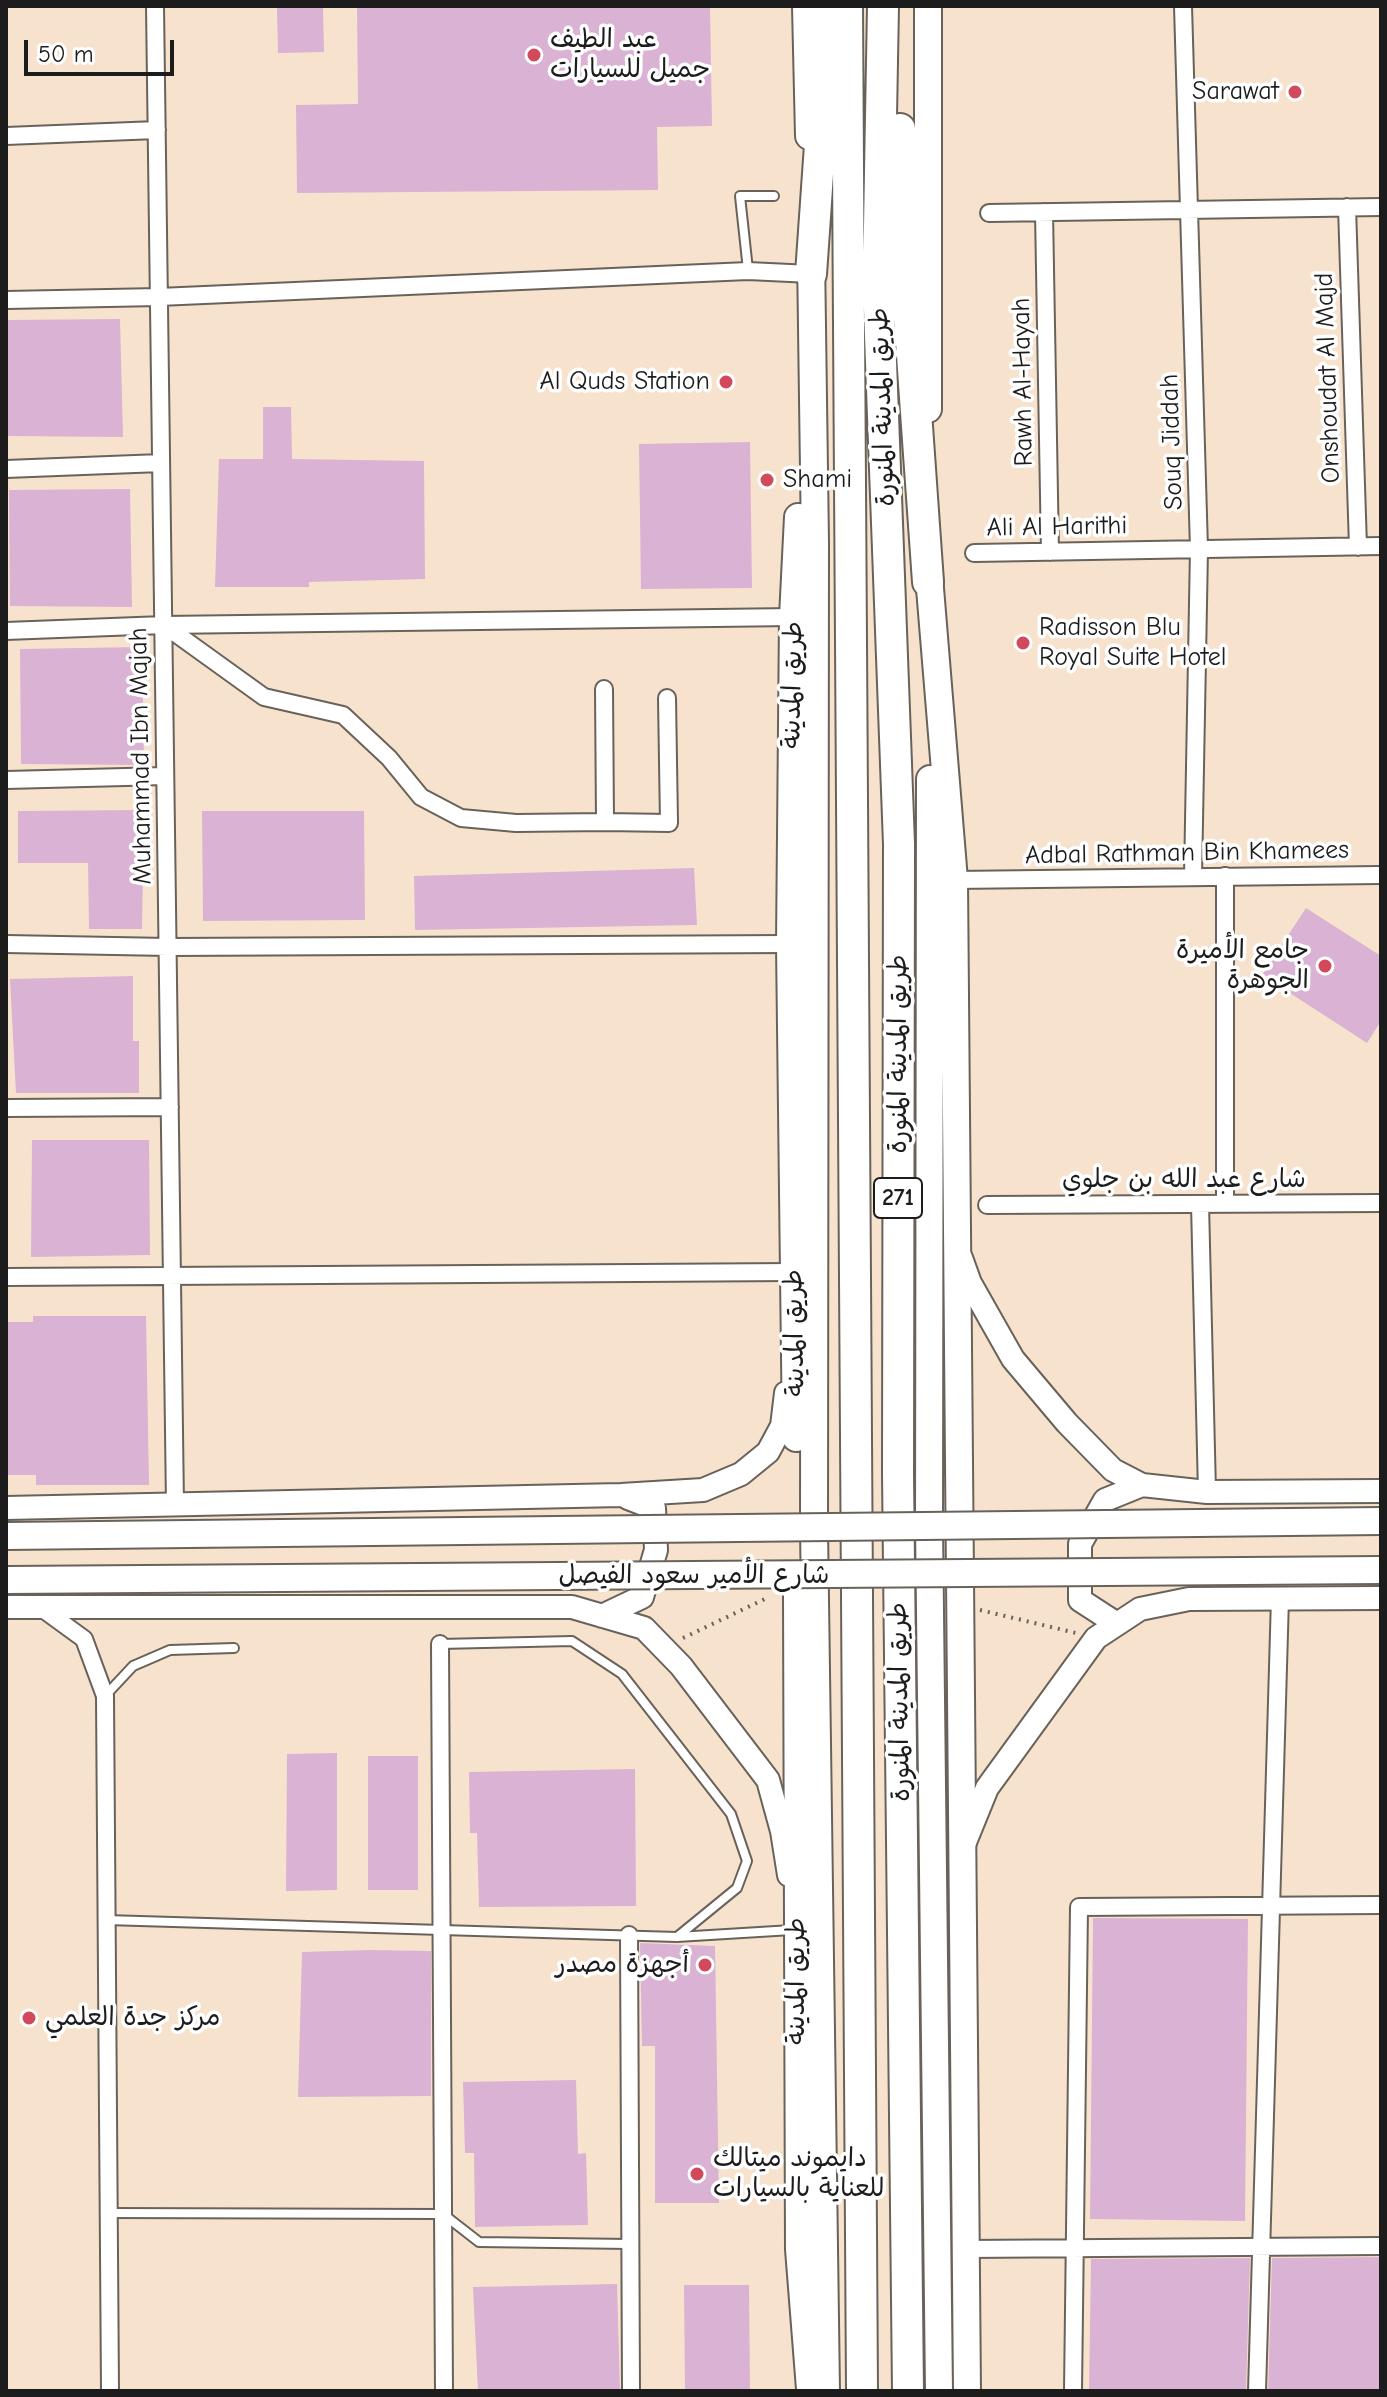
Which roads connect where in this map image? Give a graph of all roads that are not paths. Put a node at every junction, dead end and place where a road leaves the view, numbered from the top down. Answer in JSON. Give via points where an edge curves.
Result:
{"nodes":[{"id":1,"x":155,"y":6,"type":"edge"},
{"id":2,"x":806,"y":6,"type":"edge"},
{"id":3,"x":830,"y":6,"type":"edge"},
{"id":4,"x":847,"y":6,"type":"edge"},
{"id":5,"x":883,"y":6,"type":"edge"},
{"id":6,"x":895,"y":6,"type":"edge"},
{"id":7,"x":928,"y":6,"type":"edge"},
{"id":8,"x":1183,"y":6,"type":"edge"},
{"id":9,"x":157,"y":130,"type":"junction"},
{"id":10,"x":6,"y":136,"type":"edge"},
{"id":11,"x":774,"y":196,"type":"dead end"},
{"id":12,"x":1347,"y":207,"type":"junction"},
{"id":13,"x":1381,"y":207,"type":"edge"},
{"id":14,"x":1188,"y":209,"type":"junction"},
{"id":15,"x":1044,"y":212,"type":"junction"},
{"id":16,"x":989,"y":213,"type":"dead end"},
{"id":17,"x":748,"y":271,"type":"junction"},
{"id":18,"x":811,"y":274,"type":"junction"},
{"id":19,"x":159,"y":297,"type":"junction"},
{"id":20,"x":6,"y":300,"type":"edge"},
{"id":21,"x":161,"y":463,"type":"junction"},
{"id":22,"x":6,"y":469,"type":"edge"},
{"id":23,"x":1381,"y":546,"type":"edge"},
{"id":24,"x":1358,"y":547,"type":"junction"},
{"id":25,"x":1199,"y":549,"type":"junction"},
{"id":26,"x":1050,"y":552,"type":"junction"},
{"id":27,"x":974,"y":553,"type":"dead end"},
{"id":28,"x":928,"y":582,"type":"junction"},
{"id":29,"x":793,"y":617,"type":"junction"},
{"id":30,"x":164,"y":625,"type":"junction"},
{"id":31,"x":6,"y":631,"type":"edge"},
{"id":32,"x":604,"y":689,"type":"dead end"},
{"id":33,"x":667,"y":698,"type":"dead end"},
{"id":34,"x":165,"y":776,"type":"junction"},
{"id":35,"x":6,"y":780,"type":"edge"},
{"id":36,"x":605,"y":822,"type":"junction"},
{"id":37,"x":1381,"y":875,"type":"edge"},
{"id":38,"x":1193,"y":876,"type":"junction"},
{"id":39,"x":1225,"y":876,"type":"junction"},
{"id":40,"x":954,"y":880,"type":"junction"},
{"id":41,"x":6,"y":944,"type":"edge"},
{"id":42,"x":790,"y":944,"type":"junction"},
{"id":43,"x":168,"y":947,"type":"junction"},
{"id":44,"x":170,"y":1107,"type":"junction"},
{"id":45,"x":6,"y":1108,"type":"edge"},
{"id":46,"x":1381,"y":1203,"type":"edge"},
{"id":47,"x":1200,"y":1204,"type":"junction"},
{"id":48,"x":1225,"y":1204,"type":"junction"},
{"id":49,"x":987,"y":1205,"type":"dead end"},
{"id":50,"x":954,"y":1238,"type":"junction"},
{"id":51,"x":793,"y":1272,"type":"junction"},
{"id":52,"x":6,"y":1277,"type":"edge"},
{"id":53,"x":172,"y":1279,"type":"junction"},
{"id":54,"x":1142,"y":1485,"type":"junction"},
{"id":55,"x":1381,"y":1491,"type":"edge"},
{"id":56,"x":1207,"y":1492,"type":"junction"},
{"id":57,"x":621,"y":1495,"type":"junction"},
{"id":58,"x":175,"y":1505,"type":"junction"},
{"id":59,"x":6,"y":1508,"type":"edge"},
{"id":60,"x":1381,"y":1521,"type":"edge"},
{"id":61,"x":929,"y":1525,"type":"junction"},
{"id":62,"x":814,"y":1528,"type":"junction"},
{"id":63,"x":6,"y":1536,"type":"edge"},
{"id":64,"x":1381,"y":1570,"type":"edge"},
{"id":65,"x":931,"y":1575,"type":"junction"},
{"id":66,"x":815,"y":1576,"type":"junction"},
{"id":67,"x":6,"y":1580,"type":"edge"},
{"id":68,"x":1280,"y":1598,"type":"junction"},
{"id":69,"x":1381,"y":1598,"type":"edge"},
{"id":70,"x":6,"y":1607,"type":"edge"},
{"id":71,"x":39,"y":1607,"type":"junction"},
{"id":72,"x":602,"y":1616,"type":"junction"},
{"id":73,"x":1117,"y":1624,"type":"junction"},
{"id":74,"x":440,"y":1644,"type":"joint"},
{"id":75,"x":234,"y":1648,"type":"dead end"},
{"id":76,"x":105,"y":1696,"type":"junction"},
{"id":77,"x":963,"y":1847,"type":"junction"},
{"id":78,"x":1269,"y":1904,"type":"junction"},
{"id":79,"x":1381,"y":1905,"type":"edge"},
{"id":80,"x":106,"y":1920,"type":"junction"},
{"id":81,"x":442,"y":1930,"type":"junction"},
{"id":82,"x":797,"y":1930,"type":"junction"},
{"id":83,"x":629,"y":1935,"type":"junction"},
{"id":84,"x":677,"y":1937,"type":"junction"},
{"id":85,"x":108,"y":2213,"type":"junction"},
{"id":86,"x":443,"y":2214,"type":"junction"},
{"id":87,"x":630,"y":2244,"type":"junction"},
{"id":88,"x":1258,"y":2244,"type":"junction"},
{"id":89,"x":1381,"y":2246,"type":"edge"},
{"id":90,"x":966,"y":2249,"type":"junction"},
{"id":91,"x":1073,"y":2249,"type":"junction"},
{"id":92,"x":110,"y":2391,"type":"edge"},
{"id":93,"x":444,"y":2391,"type":"edge"},
{"id":94,"x":631,"y":2391,"type":"edge"},
{"id":95,"x":810,"y":2391,"type":"edge"},
{"id":96,"x":826,"y":2391,"type":"edge"},
{"id":97,"x":862,"y":2391,"type":"edge"},
{"id":98,"x":908,"y":2391,"type":"edge"},
{"id":99,"x":939,"y":2391,"type":"edge"},
{"id":100,"x":967,"y":2391,"type":"edge"},
{"id":101,"x":1073,"y":2391,"type":"edge"},
{"id":102,"x":1257,"y":2391,"type":"edge"}],
"edges":[{"from":1,"to":9,"type":"street","name":"Muhammad Ibn Majah"},
{"from":2,"to":18,"type":"main road","name":"طريق المدينة"},
{"from":3,"to":18,"type":"highway"},
{"from":4,"to":97,"type":"highway","name":"طريق المدينة المنورة","number":"271"},
{"from":5,"to":98,"type":"highway","name":"طريق المدينة المنورة","number":"271","via":[[878,282],[899,844],[898,1473]]},
{"from":6,"to":28,"type":"highway","via":[[904,242]]},
{"from":7,"to":28,"type":"main road"},
{"from":8,"to":14,"type":"street","name":"Souq Jiddah"},
{"from":9,"to":10,"type":"street"},
{"from":9,"to":19,"type":"street","name":"Muhammad Ibn Majah"},
{"from":11,"to":17,"type":"lane","via":[[740,196]]},
{"from":12,"to":13,"type":"street"},
{"from":12,"to":14,"type":"street"},
{"from":12,"to":24,"type":"street","name":"Onshoudat Al Majd"},
{"from":14,"to":15,"type":"street"},
{"from":14,"to":25,"type":"street","name":"Souq Jiddah"},
{"from":15,"to":16,"type":"street"},
{"from":15,"to":26,"type":"street","name":"Rawh Al-Hayah"},
{"from":17,"to":18,"type":"street"},
{"from":17,"to":19,"type":"street"},
{"from":18,"to":29,"type":"main road","name":"طريق المدينة"},
{"from":18,"to":62,"type":"main road","name":"طريق المدينة"},
{"from":19,"to":20,"type":"street"},
{"from":19,"to":21,"type":"street","name":"Muhammad Ibn Majah"},
{"from":21,"to":22,"type":"street"},
{"from":21,"to":30,"type":"street","name":"Muhammad Ibn Majah"},
{"from":23,"to":24,"type":"street","name":"Ali Al Harithi"},
{"from":24,"to":25,"type":"street","name":"Ali Al Harithi"},
{"from":25,"to":26,"type":"street","name":"Ali Al Harithi"},
{"from":25,"to":38,"type":"street","name":"Souq Jiddah"},
{"from":26,"to":27,"type":"street","name":"Ali Al Harithi"},
{"from":28,"to":40,"type":"main road"},
{"from":28,"to":61,"type":"main road"},
{"from":29,"to":30,"type":"street"},
{"from":29,"to":42,"type":"main road","name":"طريق المدينة"},
{"from":30,"to":31,"type":"street"},
{"from":30,"to":34,"type":"street","name":"Muhammad Ibn Majah"},
{"from":30,"to":36,"type":"street","via":[[264,697],[343,715],[421,797],[461,818]]},
{"from":32,"to":36,"type":"street"},
{"from":33,"to":36,"type":"street","via":[[669,823]]},
{"from":34,"to":35,"type":"street"},
{"from":34,"to":43,"type":"street","name":"Muhammad Ibn Majah"},
{"from":37,"to":39,"type":"street","name":"Adbal Rathman Bin Khamees"},
{"from":38,"to":39,"type":"street","name":"Adbal Rathman Bin Khamees"},
{"from":38,"to":40,"type":"street","name":"Adbal Rathman Bin Khamees"},
{"from":39,"to":48,"type":"street"},
{"from":40,"to":50,"type":"main road"},
{"from":41,"to":43,"type":"street"},
{"from":42,"to":43,"type":"street"},
{"from":42,"to":51,"type":"main road","name":"طريق المدينة"},
{"from":43,"to":44,"type":"street","name":"Muhammad Ibn Majah"},
{"from":44,"to":45,"type":"street"},
{"from":44,"to":53,"type":"street","name":"Muhammad Ibn Majah"},
{"from":46,"to":48,"type":"street","name":"شارع عبد الله بن جلوي"},
{"from":47,"to":48,"type":"street","name":"شارع عبد الله بن جلوي"},
{"from":47,"to":49,"type":"street","name":"شارع عبد الله بن جلوي"},
{"from":47,"to":56,"type":"street"},
{"from":50,"to":54,"type":"street","via":[[970,1283],[1013,1359],[1113,1470]]},
{"from":50,"to":77,"type":"main road"},
{"from":51,"to":53,"type":"street"},
{"from":51,"to":57,"type":"street","via":[[782,1426],[768,1452],[741,1474],[703,1490]]},
{"from":51,"to":82,"type":"main road","name":"طريق المدينة"},
{"from":52,"to":53,"type":"street"},
{"from":53,"to":58,"type":"street","name":"Muhammad Ibn Majah"},
{"from":54,"to":56,"type":"street"},
{"from":54,"to":73,"type":"street","via":[[1105,1500],[1080,1544],[1080,1600]]},
{"from":55,"to":56,"type":"street"},
{"from":57,"to":58,"type":"street"},
{"from":57,"to":72,"type":"street","via":[[654,1508],[656,1550],[642,1597]]},
{"from":58,"to":59,"type":"street"},
{"from":60,"to":61,"type":"main road","name":"شارع الأمير سعود الفيصل","bridge":true},
{"from":61,"to":62,"type":"main road","name":"شارع الأمير سعود الفيصل","bridge":true},
{"from":61,"to":65,"type":"main road"},
{"from":62,"to":63,"type":"main road","name":"شارع الأمير سعود الفيصل","bridge":true},
{"from":62,"to":66,"type":"main road","name":"طريق المدينة"},
{"from":64,"to":65,"type":"main road","name":"شارع الأمير سعود الفيصل","bridge":true},
{"from":65,"to":66,"type":"main road","name":"شارع الأمير سعود الفيصل","bridge":true},
{"from":65,"to":99,"type":"main road"},
{"from":66,"to":67,"type":"main road","name":"شارع الأمير سعود الفيصل","bridge":true},
{"from":66,"to":96,"type":"main road","name":"طريق المدينة"},
{"from":68,"to":69,"type":"street"},
{"from":68,"to":73,"type":"street","via":[[1189,1599],[1140,1609]]},
{"from":68,"to":78,"type":"street"},
{"from":70,"to":71,"type":"street"},
{"from":71,"to":72,"type":"street","via":[[572,1607]]},
{"from":71,"to":76,"type":"street","via":[[84,1639]]},
{"from":72,"to":82,"type":"street","via":[[644,1628],[681,1666],[768,1780],[782,1831]]},
{"from":73,"to":77,"type":"street","via":[[1096,1638],[987,1788]]},
{"from":74,"to":81,"type":"street"},
{"from":74,"to":84,"type":"lane","via":[[572,1641],[622,1674],[731,1814],[747,1861],[737,1888]]},
{"from":75,"to":76,"type":"lane","via":[[170,1650],[133,1666]]},
{"from":76,"to":80,"type":"street"},
{"from":77,"to":90,"type":"main road"},
{"from":78,"to":79,"type":"street"},
{"from":78,"to":88,"type":"street"},
{"from":78,"to":91,"type":"street","via":[[1079,1907]]},
{"from":80,"to":81,"type":"lane"},
{"from":80,"to":85,"type":"street"},
{"from":81,"to":83,"type":"lane"},
{"from":81,"to":86,"type":"street"},
{"from":82,"to":84,"type":"lane"},
{"from":82,"to":95,"type":"main road","name":"طريق المدينة","via":[[799,2249]]},
{"from":83,"to":84,"type":"lane"},
{"from":83,"to":87,"type":"street"},
{"from":85,"to":86,"type":"lane"},
{"from":85,"to":92,"type":"street"},
{"from":86,"to":87,"type":"lane","via":[[479,2242]]},
{"from":86,"to":93,"type":"street"},
{"from":87,"to":94,"type":"street"},
{"from":88,"to":89,"type":"street"},
{"from":88,"to":91,"type":"street"},
{"from":88,"to":102,"type":"street"},
{"from":90,"to":91,"type":"street"},
{"from":90,"to":100,"type":"main road"},
{"from":91,"to":101,"type":"street"}]}
